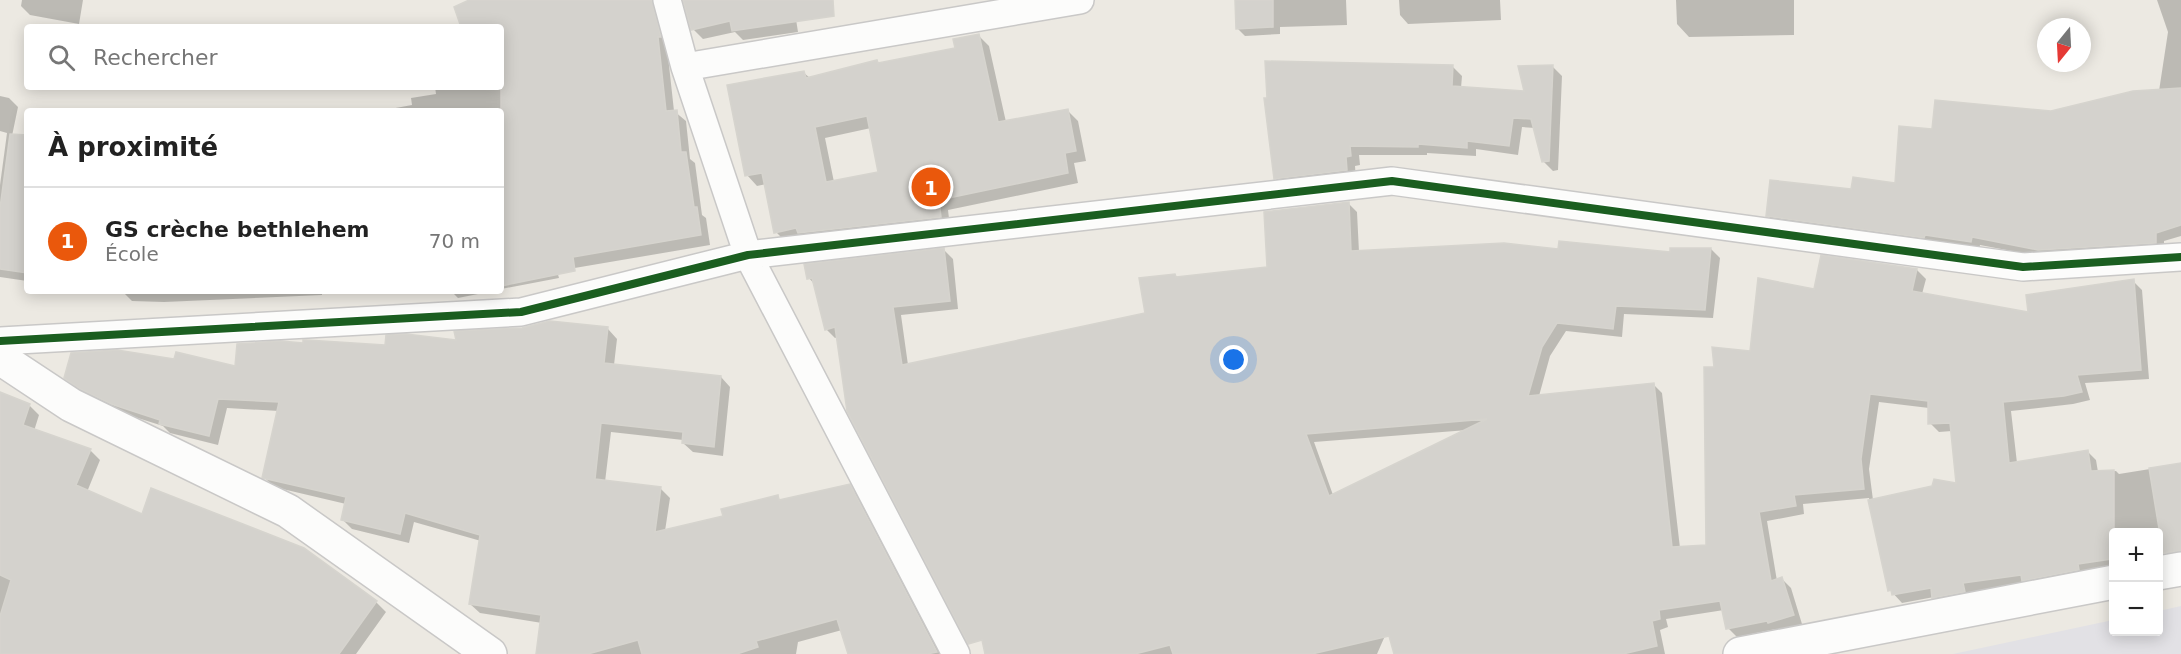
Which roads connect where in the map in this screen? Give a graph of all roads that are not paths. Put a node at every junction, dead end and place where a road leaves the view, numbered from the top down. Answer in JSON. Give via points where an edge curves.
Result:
{"nodes":[{"id":1,"x":667,"y":0,"type":"edge"},
{"id":2,"x":1080,"y":0,"type":"edge"},
{"id":3,"x":685,"y":67,"type":"junction"},
{"id":4,"x":748,"y":255,"type":"junction"},
{"id":5,"x":2181,"y":257,"type":"edge"},
{"id":6,"x":0,"y":341,"type":"edge"},
{"id":7,"x":0,"y":358,"type":"edge"},
{"id":8,"x":2181,"y":568,"type":"edge"},
{"id":9,"x":2163,"y":572,"type":"edge"},
{"id":10,"x":2109,"y":583,"type":"edge"},
{"id":11,"x":490,"y":654,"type":"edge"},
{"id":12,"x":956,"y":654,"type":"edge"},
{"id":13,"x":1740,"y":654,"type":"edge"}],
"edges":[{"from":1,"to":3,"type":"street"},
{"from":2,"to":3,"type":"street"},
{"from":3,"to":4,"type":"street"},
{"from":4,"to":5,"type":"street","via":[[1392,181],[2023,267]]},
{"from":4,"to":6,"type":"street","via":[[521,312]]},
{"from":4,"to":12,"type":"street"},
{"from":7,"to":11,"type":"street","via":[[71,405],[288,511]]},
{"from":8,"to":9,"type":"street"},
{"from":10,"to":13,"type":"street"}]}
